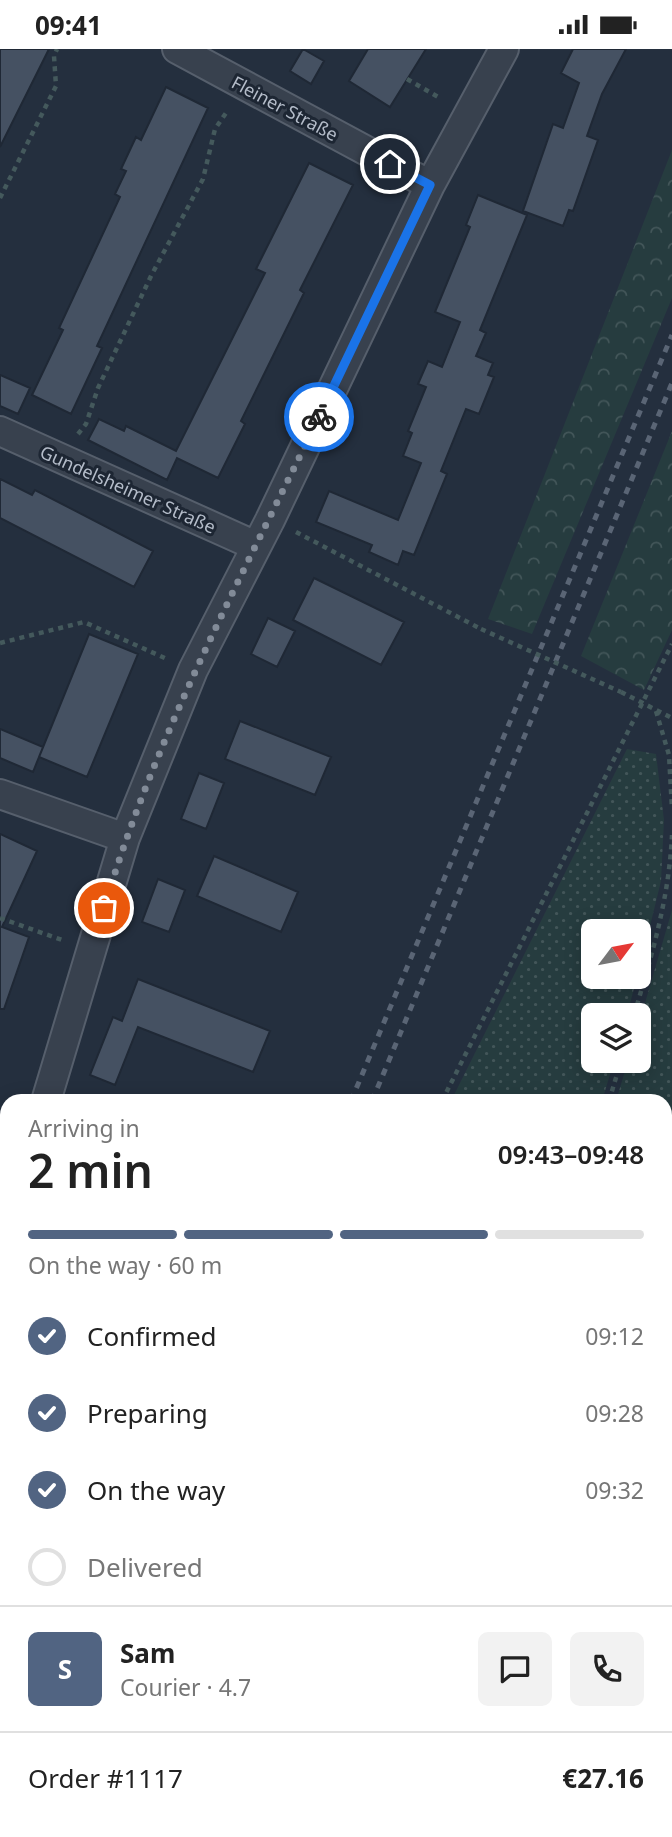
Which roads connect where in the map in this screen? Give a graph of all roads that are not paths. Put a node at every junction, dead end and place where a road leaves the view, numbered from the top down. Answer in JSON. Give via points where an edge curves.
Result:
{"nodes":[{"id":1,"x":177,"y":49,"type":"edge"},
{"id":2,"x":503,"y":49,"type":"edge"},
{"id":3,"x":430,"y":185,"type":"junction"},
{"id":4,"x":0,"y":431,"type":"edge"},
{"id":5,"x":256,"y":546,"type":"junction"},
{"id":6,"x":0,"y":794,"type":"edge"},
{"id":7,"x":125,"y":838,"type":"junction"},
{"id":8,"x":48,"y":1094,"type":"edge"}],
"edges":[{"from":1,"to":3,"type":"street","name":"Fleiner Straße"},
{"from":2,"to":3,"type":"street"},
{"from":3,"to":5,"type":"street"},
{"from":4,"to":5,"type":"street","name":"Gundelsheimer Straße"},
{"from":5,"to":7,"type":"street","via":[[193,670]]},
{"from":6,"to":7,"type":"street"},
{"from":7,"to":8,"type":"street"}]}
